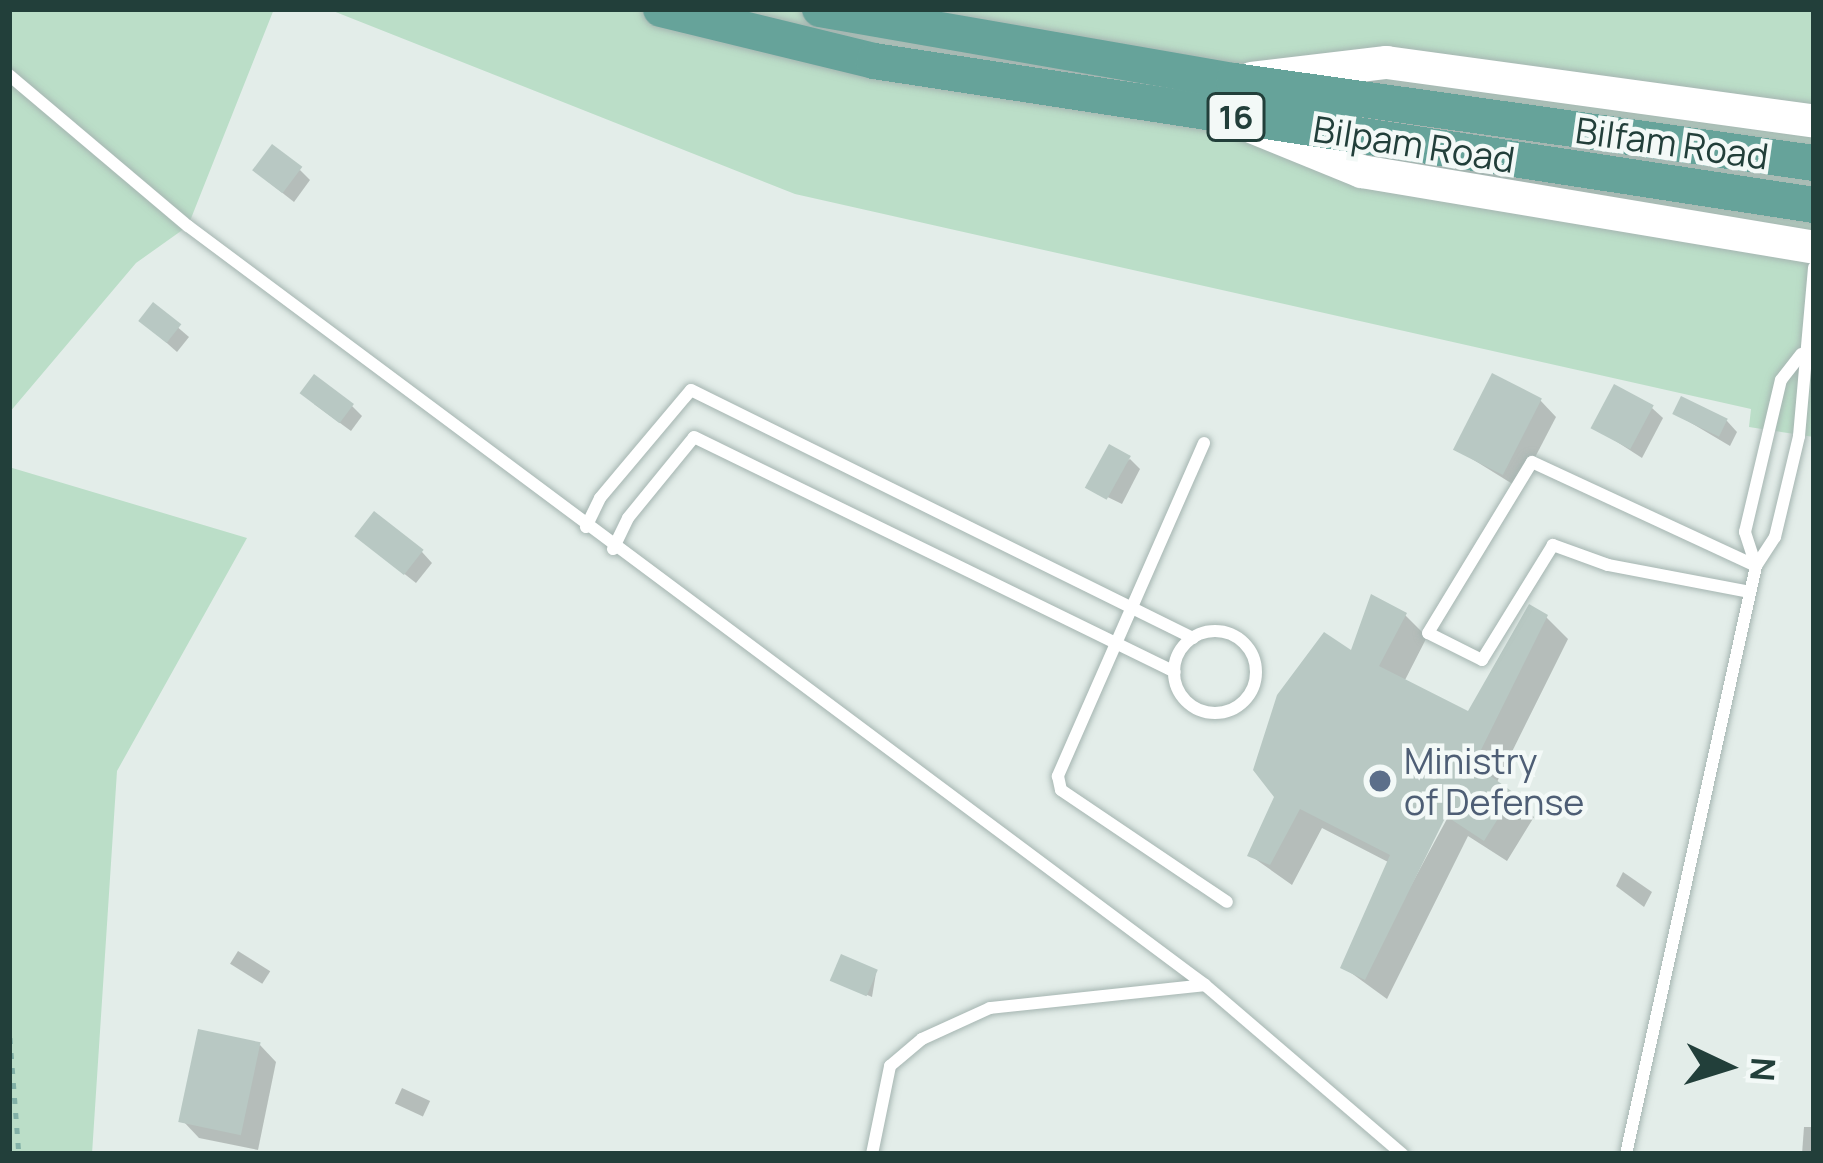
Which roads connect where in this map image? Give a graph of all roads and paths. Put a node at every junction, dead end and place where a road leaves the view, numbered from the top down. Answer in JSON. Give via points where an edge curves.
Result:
{"nodes":[{"id":1,"x":661,"y":9,"type":"edge"},
{"id":2,"x":820,"y":9,"type":"edge"},
{"id":3,"x":9,"y":75,"type":"edge"},
{"id":4,"x":1232,"y":99,"type":"junction"},
{"id":5,"x":1814,"y":121,"type":"edge"},
{"id":6,"x":1814,"y":163,"type":"edge"},
{"id":7,"x":1814,"y":205,"type":"edge"},
{"id":8,"x":1814,"y":247,"type":"edge"},
{"id":9,"x":1814,"y":268,"type":"edge"},
{"id":10,"x":1801,"y":354,"type":"junction"},
{"id":11,"x":1204,"y":443,"type":"dead end"},
{"id":12,"x":586,"y":527,"type":"junction"},
{"id":13,"x":613,"y":549,"type":"junction"},
{"id":14,"x":1756,"y":566,"type":"junction"},
{"id":15,"x":1750,"y":592,"type":"junction"},
{"id":16,"x":1128,"y":605,"type":"junction"},
{"id":17,"x":1193,"y":638,"type":"junction"},
{"id":18,"x":1112,"y":643,"type":"junction"},
{"id":19,"x":1174,"y":672,"type":"junction"},
{"id":20,"x":1228,"y":902,"type":"dead end"},
{"id":21,"x":1205,"y":985,"type":"junction"},
{"id":22,"x":9,"y":1023,"type":"edge"},
{"id":23,"x":19,"y":1154,"type":"edge"},
{"id":24,"x":872,"y":1154,"type":"edge"},
{"id":25,"x":1402,"y":1154,"type":"edge"},
{"id":26,"x":1626,"y":1154,"type":"edge"}],
"edges":[{"from":1,"to":4,"type":"main road","name":"Bilpam Road","number":"16","via":[[874,61]]},
{"from":2,"to":4,"type":"main road","name":"Bilfam Road","number":"16"},
{"from":3,"to":12,"type":"lane","via":[[188,226]]},
{"from":4,"to":5,"type":"street","via":[[1386,62]]},
{"from":4,"to":6,"type":"main road","name":"Bilfam Road","number":"16"},
{"from":4,"to":7,"type":"main road","name":"Bilpam Road","number":"16"},
{"from":4,"to":8,"type":"street","via":[[1361,171]]},
{"from":9,"to":10,"type":"lane"},
{"from":10,"to":14,"type":"lane","via":[[1809,389],[1775,537]]},
{"from":10,"to":14,"type":"lane","via":[[1781,380],[1745,532]]},
{"from":11,"to":16,"type":"lane"},
{"from":12,"to":13,"type":"lane"},
{"from":12,"to":16,"type":"lane","via":[[600,498],[691,390]]},
{"from":13,"to":18,"type":"lane","via":[[628,518],[694,437]]},
{"from":13,"to":21,"type":"lane"},
{"from":14,"to":15,"type":"lane"},
{"from":14,"to":15,"type":"lane","via":[[1532,462],[1428,632],[1482,660],[1553,545],[1608,565]]},
{"from":15,"to":26,"type":"lane"},
{"from":16,"to":17,"type":"lane"},
{"from":16,"to":18,"type":"lane"},
{"from":17,"to":19,"type":"lane"},
{"from":17,"to":19,"type":"lane","via":[[1225,632],[1247,646],[1257,671],[1249,696],[1227,712],[1200,711],[1180,693]]},
{"from":18,"to":19,"type":"lane"},
{"from":18,"to":20,"type":"lane","via":[[1061,758],[1061,790]]},
{"from":21,"to":24,"type":"lane","via":[[990,1008],[922,1040],[890,1066]]},
{"from":21,"to":25,"type":"lane"},
{"from":22,"to":23,"type":"path"}]}
